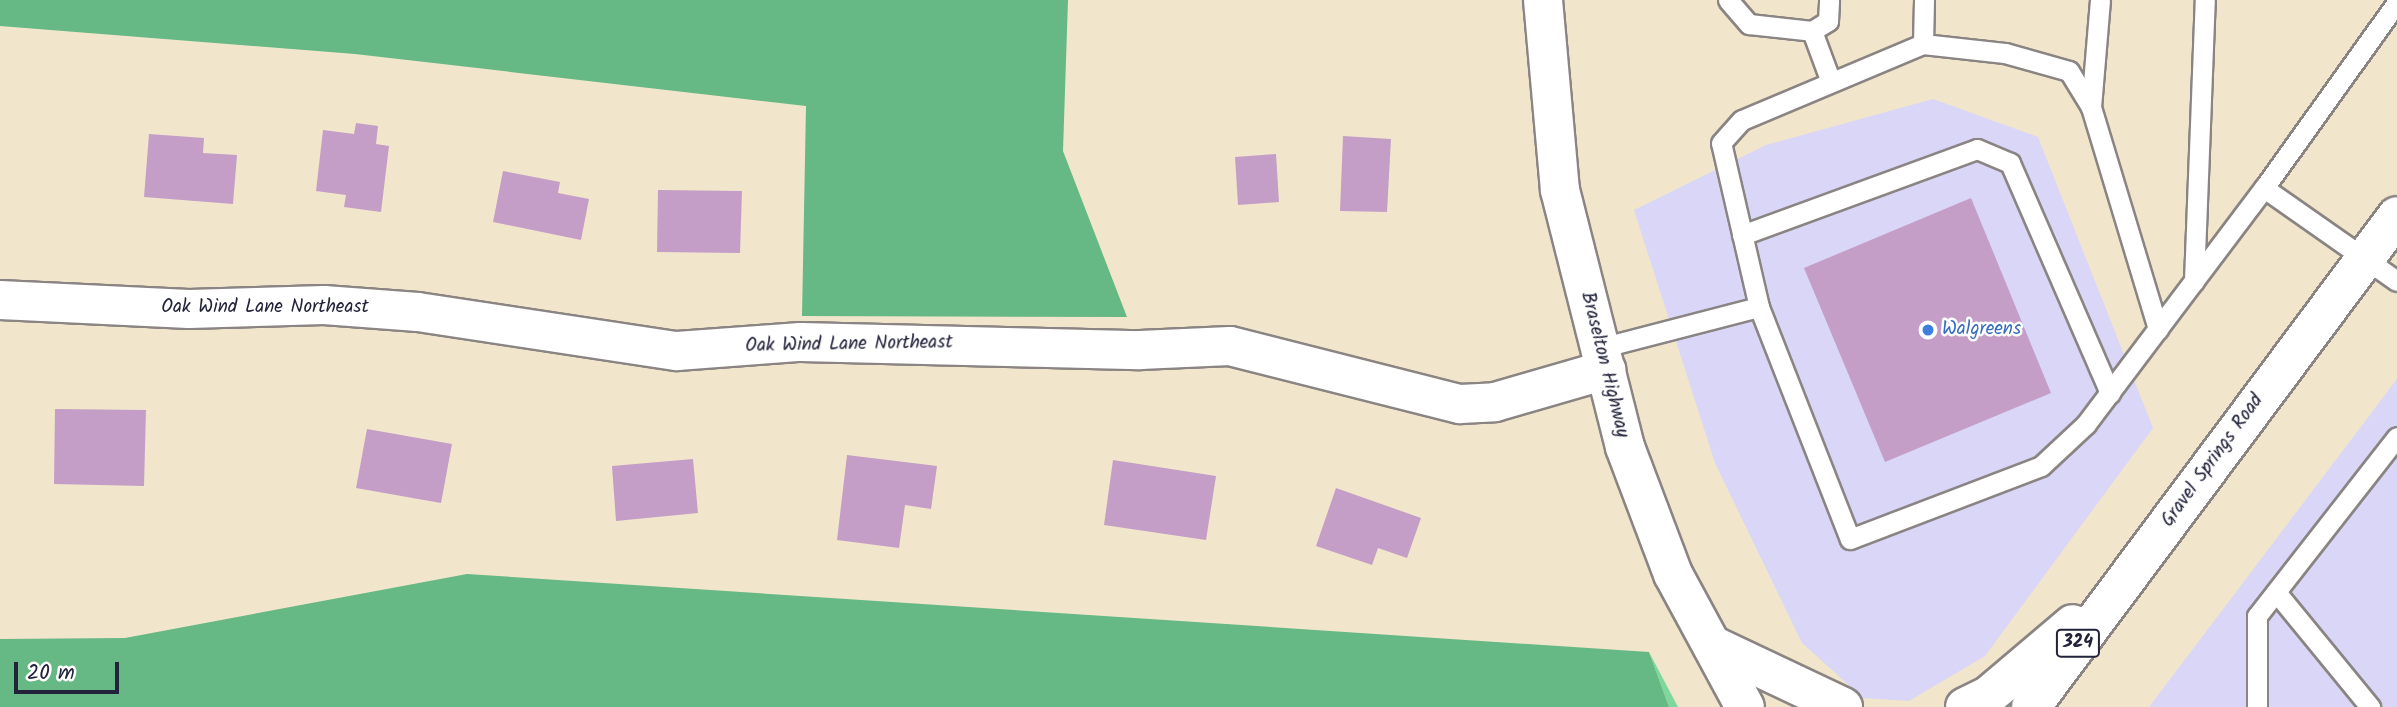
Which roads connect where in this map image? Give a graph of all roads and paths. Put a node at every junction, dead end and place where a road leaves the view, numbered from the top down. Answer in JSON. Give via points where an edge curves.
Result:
{"nodes":[{"id":1,"x":1543,"y":0,"type":"edge"},
{"id":2,"x":1728,"y":0,"type":"edge"},
{"id":3,"x":1829,"y":0,"type":"edge"},
{"id":4,"x":1924,"y":0,"type":"edge"},
{"id":5,"x":2099,"y":0,"type":"edge"},
{"id":6,"x":2205,"y":0,"type":"edge"},
{"id":7,"x":2397,"y":2,"type":"edge"},
{"id":8,"x":1820,"y":26,"type":"junction"},
{"id":9,"x":1923,"y":44,"type":"junction"},
{"id":10,"x":1831,"y":82,"type":"junction"},
{"id":11,"x":2091,"y":107,"type":"junction"},
{"id":12,"x":2264,"y":188,"type":"junction"},
{"id":13,"x":2397,"y":216,"type":"edge"},
{"id":14,"x":1742,"y":235,"type":"junction"},
{"id":15,"x":2365,"y":259,"type":"junction"},
{"id":16,"x":2194,"y":281,"type":"junction"},
{"id":17,"x":2397,"y":281,"type":"edge"},
{"id":18,"x":0,"y":300,"type":"edge"},
{"id":19,"x":1759,"y":307,"type":"junction"},
{"id":20,"x":2158,"y":329,"type":"junction"},
{"id":21,"x":1603,"y":359,"type":"junction"},
{"id":22,"x":2110,"y":393,"type":"junction"},
{"id":23,"x":2397,"y":437,"type":"edge"},
{"id":24,"x":2126,"y":580,"type":"junction"},
{"id":25,"x":2276,"y":592,"type":"junction"},
{"id":26,"x":1712,"y":645,"type":"junction"},
{"id":27,"x":1745,"y":707,"type":"edge"},
{"id":28,"x":1843,"y":707,"type":"edge"},
{"id":29,"x":1965,"y":707,"type":"edge"},
{"id":30,"x":2031,"y":707,"type":"edge"},
{"id":31,"x":2257,"y":707,"type":"edge"},
{"id":32,"x":2370,"y":707,"type":"edge"}],
"edges":[{"from":1,"to":21,"type":"main road","name":"Braselton Highway","via":[[1560,190]]},
{"from":2,"to":8,"type":"lane","via":[[1749,24]]},
{"from":3,"to":8,"type":"lane"},
{"from":4,"to":9,"type":"lane"},
{"from":5,"to":11,"type":"lane"},
{"from":6,"to":16,"type":"lane"},
{"from":7,"to":12,"type":"lane"},
{"from":8,"to":10,"type":"lane"},
{"from":9,"to":10,"type":"lane"},
{"from":9,"to":11,"type":"lane","via":[[2004,53],[2069,71]]},
{"from":10,"to":14,"type":"lane","via":[[1742,120],[1721,143]]},
{"from":11,"to":20,"type":"lane"},
{"from":12,"to":15,"type":"lane"},
{"from":12,"to":16,"type":"lane"},
{"from":13,"to":15,"type":"main road","name":"Gravel Springs Road","number":"324"},
{"from":14,"to":19,"type":"lane"},
{"from":14,"to":22,"type":"lane","via":[[1977,149],[2010,163]]},
{"from":15,"to":17,"type":"lane"},
{"from":15,"to":24,"type":"main road","name":"Gravel Springs Road","number":"324"},
{"from":16,"to":20,"type":"lane"},
{"from":18,"to":21,"type":"main road","name":"Oak Wind Lane Northeast","via":[[189,309],[324,305],[418,312],[677,351],[801,342],[1230,346],[1460,404],[1495,402]]},
{"from":19,"to":21,"type":"lane"},
{"from":19,"to":22,"type":"lane","via":[[1850,539],[2041,466]]},
{"from":20,"to":22,"type":"lane"},
{"from":21,"to":26,"type":"main road","name":"Braselton Highway","via":[[1625,447],[1673,574]]},
{"from":23,"to":25,"type":"lane"},
{"from":24,"to":29,"type":"main road","via":[[1988,696]]},
{"from":24,"to":30,"type":"main road","name":"Gravel Springs Road","number":"324"},
{"from":25,"to":31,"type":"lane","via":[[2258,617]]},
{"from":25,"to":32,"type":"lane"},
{"from":26,"to":27,"type":"main road","name":"Braselton Highway"},
{"from":26,"to":28,"type":"main road"}]}
